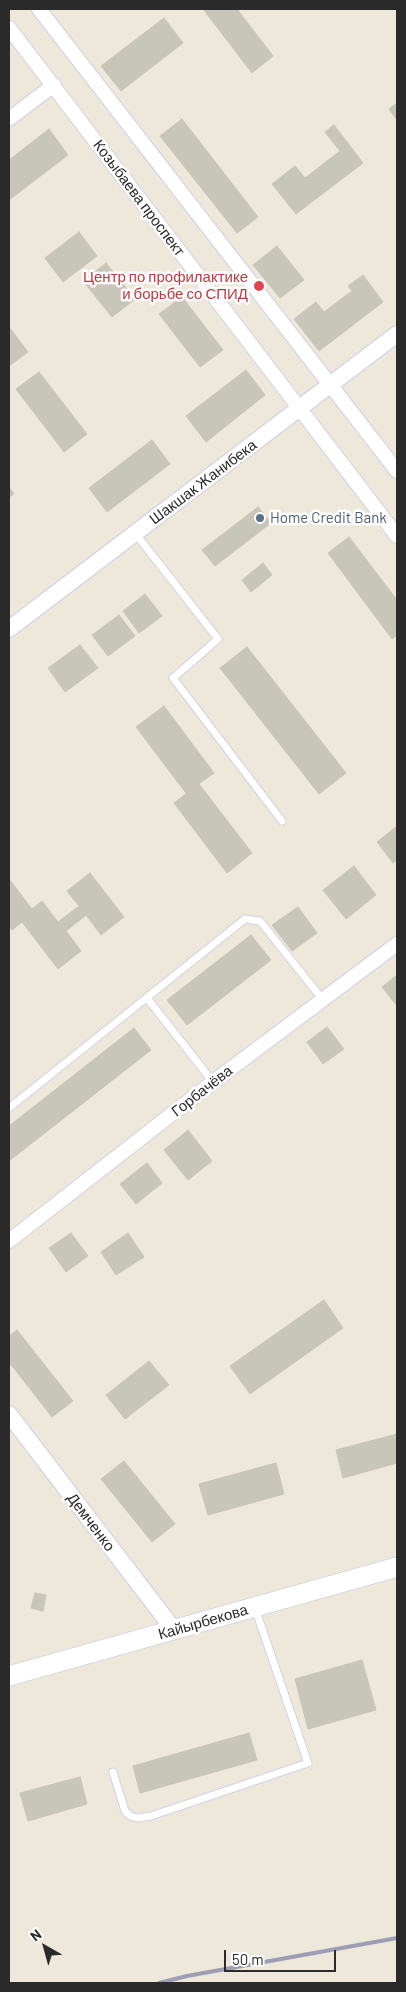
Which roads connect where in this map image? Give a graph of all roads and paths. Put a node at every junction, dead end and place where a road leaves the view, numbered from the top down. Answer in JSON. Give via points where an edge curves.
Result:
{"nodes":[{"id":1,"x":42,"y":10,"type":"edge"},
{"id":2,"x":9,"y":28,"type":"edge"},
{"id":3,"x":54,"y":85,"type":"junction"},
{"id":4,"x":9,"y":119,"type":"edge"},
{"id":5,"x":397,"y":334,"type":"edge"},
{"id":6,"x":332,"y":386,"type":"junction"},
{"id":7,"x":299,"y":409,"type":"junction"},
{"id":8,"x":397,"y":472,"type":"edge"},
{"id":9,"x":135,"y":533,"type":"junction"},
{"id":10,"x":397,"y":536,"type":"edge"},
{"id":11,"x":9,"y":629,"type":"edge"},
{"id":12,"x":282,"y":821,"type":"dead end"},
{"id":13,"x":397,"y":944,"type":"edge"},
{"id":14,"x":148,"y":998,"type":"junction"},
{"id":15,"x":323,"y":1000,"type":"junction"},
{"id":16,"x":214,"y":1082,"type":"junction"},
{"id":17,"x":9,"y":1108,"type":"edge"},
{"id":18,"x":9,"y":1241,"type":"edge"},
{"id":19,"x":9,"y":1414,"type":"edge"},
{"id":20,"x":397,"y":1568,"type":"edge"},
{"id":21,"x":255,"y":1607,"type":"junction"},
{"id":22,"x":174,"y":1630,"type":"junction"},
{"id":23,"x":9,"y":1676,"type":"edge"},
{"id":24,"x":113,"y":1772,"type":"dead end"}],
"edges":[{"from":1,"to":6,"type":"street"},
{"from":2,"to":3,"type":"street","name":"Козыбаева проспект"},
{"from":3,"to":4,"type":"street"},
{"from":3,"to":7,"type":"street","name":"Козыбаева проспект"},
{"from":5,"to":6,"type":"street","name":"Шакшак Жанибека"},
{"from":6,"to":7,"type":"street","name":"Шакшак Жанибека"},
{"from":6,"to":8,"type":"street"},
{"from":7,"to":9,"type":"street","name":"Шакшак Жанибека"},
{"from":7,"to":10,"type":"street","name":"Козыбаева проспект"},
{"from":9,"to":11,"type":"street","name":"Шакшак Жанибека"},
{"from":9,"to":12,"type":"lane","via":[[218,639],[173,678]]},
{"from":13,"to":15,"type":"street","name":"Горбачёва"},
{"from":14,"to":15,"type":"lane","via":[[245,919],[260,921]]},
{"from":14,"to":16,"type":"lane"},
{"from":14,"to":17,"type":"lane"},
{"from":15,"to":16,"type":"street","name":"Горбачёва"},
{"from":16,"to":18,"type":"street","name":"Горбачёва"},
{"from":19,"to":22,"type":"street","name":"Демченко"},
{"from":20,"to":21,"type":"main road","name":"Кайырбекова"},
{"from":21,"to":22,"type":"main road","name":"Кайырбекова"},
{"from":21,"to":24,"type":"lane","via":[[308,1763],[137,1818],[125,1811]]},
{"from":22,"to":23,"type":"main road","name":"Кайырбекова"}]}
